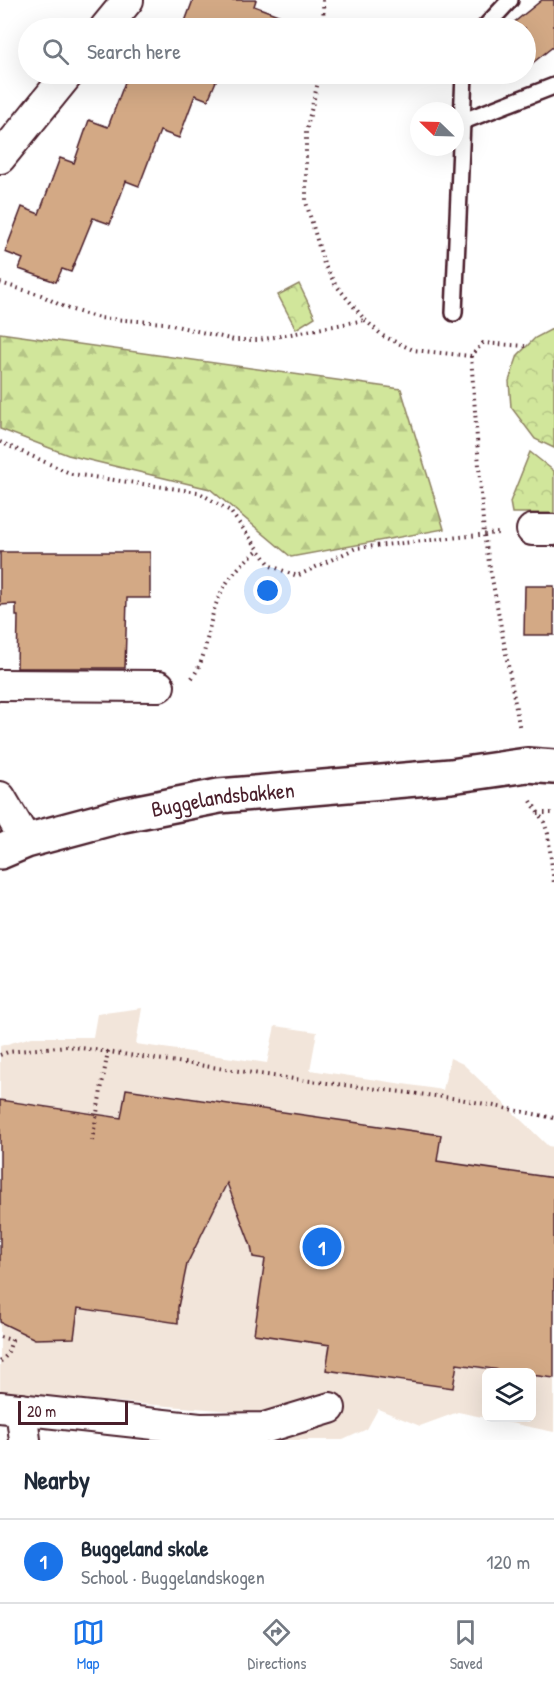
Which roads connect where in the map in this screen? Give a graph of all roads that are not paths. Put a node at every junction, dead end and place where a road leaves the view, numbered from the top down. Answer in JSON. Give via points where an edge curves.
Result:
{"nodes":[{"id":1,"x":128,"y":0,"type":"edge"},
{"id":2,"x":510,"y":0,"type":"edge"},
{"id":3,"x":113,"y":18,"type":"edge"},
{"id":4,"x":493,"y":18,"type":"edge"},
{"id":5,"x":60,"y":84,"type":"edge"},
{"id":6,"x":463,"y":84,"type":"edge"},
{"id":7,"x":554,"y":86,"type":"edge"},
{"id":8,"x":462,"y":102,"type":"edge"},
{"id":9,"x":464,"y":121,"type":"edge"},
{"id":10,"x":460,"y":156,"type":"edge"},
{"id":11,"x":0,"y":158,"type":"edge"},
{"id":12,"x":454,"y":313,"type":"dead end"},
{"id":13,"x":0,"y":685,"type":"edge"},
{"id":14,"x":159,"y":686,"type":"road end"},
{"id":15,"x":554,"y":767,"type":"edge"},
{"id":16,"x":451,"y":776,"type":"junction"},
{"id":17,"x":542,"y":791,"type":"edge"},
{"id":18,"x":0,"y":797,"type":"edge"},
{"id":19,"x":13,"y":847,"type":"edge"},
{"id":20,"x":10,"y":1408,"type":"edge"},
{"id":21,"x":330,"y":1408,"type":"dead end"},
{"id":22,"x":25,"y":1440,"type":"edge"}],
"edges":[{"from":1,"to":3,"type":"street"},
{"from":2,"to":4,"type":"lane"},
{"from":5,"to":11,"type":"street"},
{"from":6,"to":8,"type":"lane"},
{"from":7,"to":9,"type":"lane"},
{"from":10,"to":12,"type":"lane"},
{"from":13,"to":14,"type":"street"},
{"from":15,"to":16,"type":"street","name":"Buggelandsbakken","via":[[526,765]]},
{"from":16,"to":17,"type":"street","name":"Buggelandsbakken"},
{"from":16,"to":19,"type":"street","name":"Buggelandsbakken","via":[[219,796],[123,815]]},
{"from":18,"to":19,"type":"street"},
{"from":20,"to":21,"type":"street","via":[[200,1428],[264,1428]]},
{"from":20,"to":22,"type":"street"}]}
